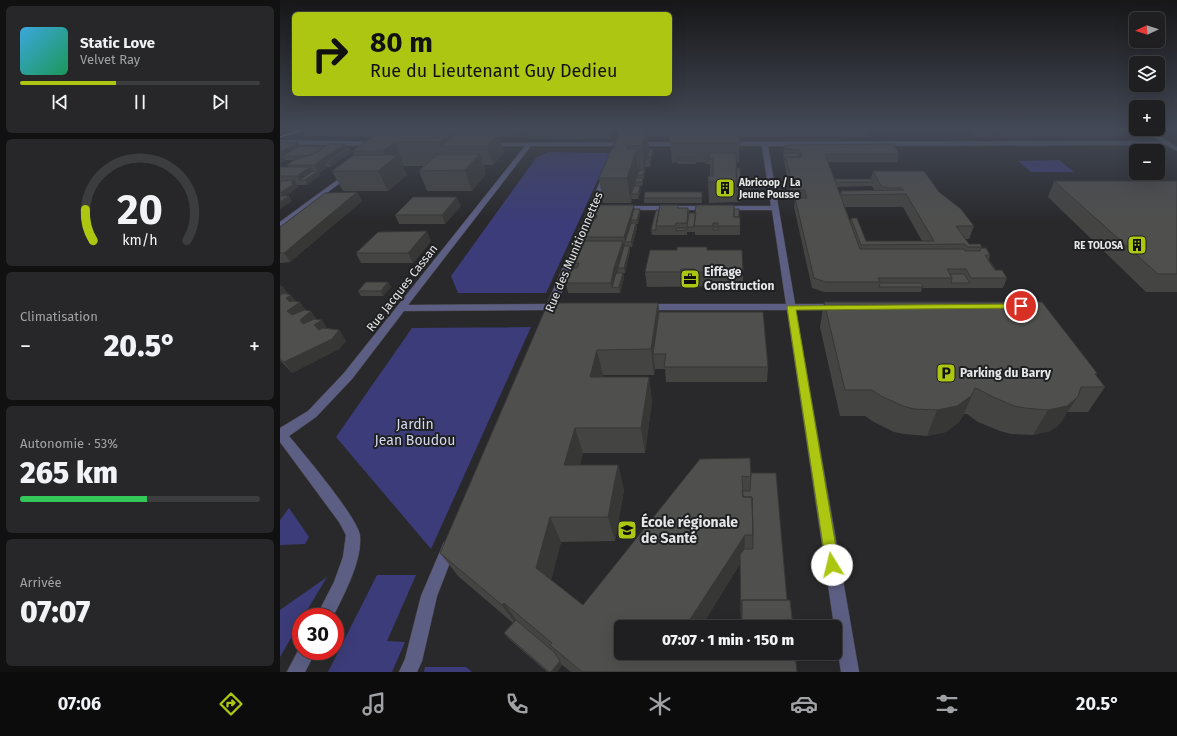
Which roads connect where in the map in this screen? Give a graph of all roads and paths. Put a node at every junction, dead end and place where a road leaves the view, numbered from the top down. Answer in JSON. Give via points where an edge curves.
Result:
{"nodes":[{"id":1,"x":517,"y":159,"type":"edge"},
{"id":2,"x":767,"y":159,"type":"edge"},
{"id":3,"x":610,"y":166,"type":"edge"},
{"id":4,"x":354,"y":169,"type":"edge"},
{"id":5,"x":616,"y":208,"type":"edge"},
{"id":6,"x":775,"y":208,"type":"junction"},
{"id":7,"x":280,"y":226,"type":"edge"},
{"id":8,"x":551,"y":307,"type":"junction"},
{"id":9,"x":567,"y":307,"type":"edge"},
{"id":10,"x":637,"y":307,"type":"edge"},
{"id":11,"x":791,"y":307,"type":"junction"},
{"id":12,"x":849,"y":307,"type":"edge"},
{"id":13,"x":401,"y":308,"type":"junction"},
{"id":14,"x":544,"y":325,"type":"edge"},
{"id":15,"x":281,"y":434,"type":"edge"},
{"id":16,"x":454,"y":536,"type":"edge"},
{"id":17,"x":328,"y":608,"type":"edge"},
{"id":18,"x":302,"y":660,"type":"edge"},
{"id":19,"x":296,"y":672,"type":"edge"},
{"id":20,"x":408,"y":672,"type":"edge"},
{"id":21,"x":850,"y":672,"type":"edge"}],
"edges":[{"from":1,"to":13,"type":"street","name":"Rue Jacques Cassan"},
{"from":2,"to":6,"type":"street"},
{"from":3,"to":8,"type":"street","name":"Rue des Munitionnettes","via":[[596,208]]},
{"from":4,"to":7,"type":"street"},
{"from":5,"to":6,"type":"street"},
{"from":6,"to":11,"type":"street"},
{"from":8,"to":9,"type":"street"},
{"from":8,"to":13,"type":"street"},
{"from":8,"to":14,"type":"street","name":"Rue des Munitionnettes"},
{"from":10,"to":11,"type":"street"},
{"from":11,"to":12,"type":"street"},
{"from":11,"to":21,"type":"street"},
{"from":13,"to":15,"type":"street","name":"Rue Jacques Cassan","via":[[348,376],[318,408]]},
{"from":15,"to":17,"type":"street","via":[[344,517],[353,535],[350,557]]},
{"from":16,"to":20,"type":"street","via":[[429,596]]},
{"from":18,"to":19,"type":"street"}]}
